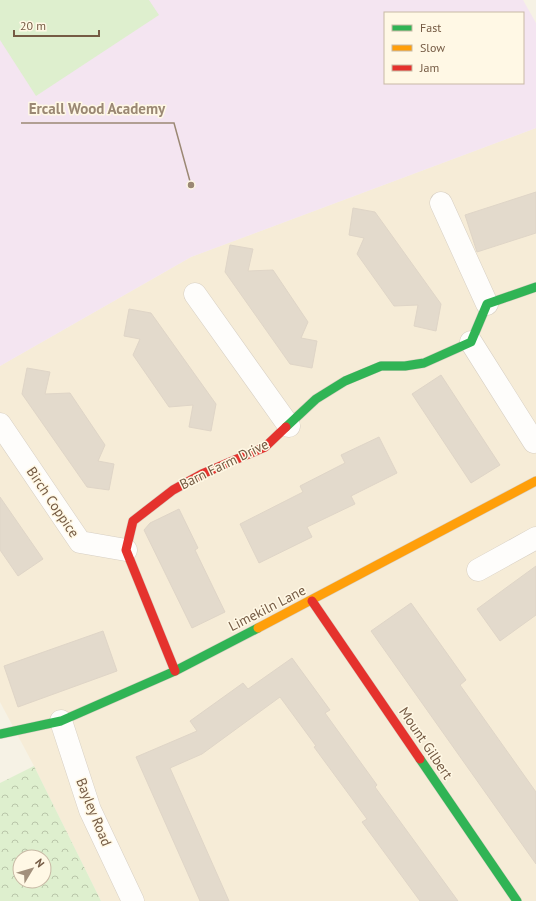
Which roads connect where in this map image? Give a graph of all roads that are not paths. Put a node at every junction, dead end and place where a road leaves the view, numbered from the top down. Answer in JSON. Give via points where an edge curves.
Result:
{"nodes":[{"id":1,"x":441,"y":203,"type":"dead end"},
{"id":2,"x":536,"y":287,"type":"edge"},
{"id":3,"x":195,"y":294,"type":"dead end"},
{"id":4,"x":487,"y":304,"type":"junction"},
{"id":5,"x":471,"y":342,"type":"junction"},
{"id":6,"x":0,"y":424,"type":"edge"},
{"id":7,"x":289,"y":426,"type":"junction"},
{"id":8,"x":534,"y":442,"type":"dead end"},
{"id":9,"x":536,"y":481,"type":"edge"},
{"id":10,"x":536,"y":538,"type":"edge"},
{"id":11,"x":126,"y":550,"type":"junction"},
{"id":12,"x":478,"y":570,"type":"dead end"},
{"id":13,"x":312,"y":601,"type":"junction"},
{"id":14,"x":175,"y":671,"type":"junction"},
{"id":15,"x":61,"y":721,"type":"junction"},
{"id":16,"x":0,"y":734,"type":"edge"},
{"id":17,"x":133,"y":901,"type":"edge"},
{"id":18,"x":517,"y":901,"type":"edge"}],
"edges":[{"from":1,"to":4,"type":"street"},
{"from":2,"to":4,"type":"street"},
{"from":3,"to":7,"type":"street"},
{"from":4,"to":5,"type":"street"},
{"from":5,"to":7,"type":"street","name":"Barn Farm Drive","via":[[424,363],[381,366],[345,381],[316,399]]},
{"from":5,"to":8,"type":"street"},
{"from":6,"to":11,"type":"street","name":"Birch Coppice","via":[[80,542]]},
{"from":7,"to":11,"type":"street","name":"Barn Farm Drive","via":[[265,447],[202,474],[173,490],[133,521]]},
{"from":9,"to":13,"type":"street","name":"Limekiln Lane"},
{"from":10,"to":12,"type":"street"},
{"from":11,"to":14,"type":"street"},
{"from":13,"to":14,"type":"street","name":"Limekiln Lane"},
{"from":13,"to":18,"type":"street","name":"Mount Gilbert"},
{"from":14,"to":15,"type":"street","name":"Limekiln Lane"},
{"from":15,"to":16,"type":"street","name":"Limekiln Lane"},
{"from":15,"to":17,"type":"street","name":"Bayley Road","via":[[90,810]]}]}
